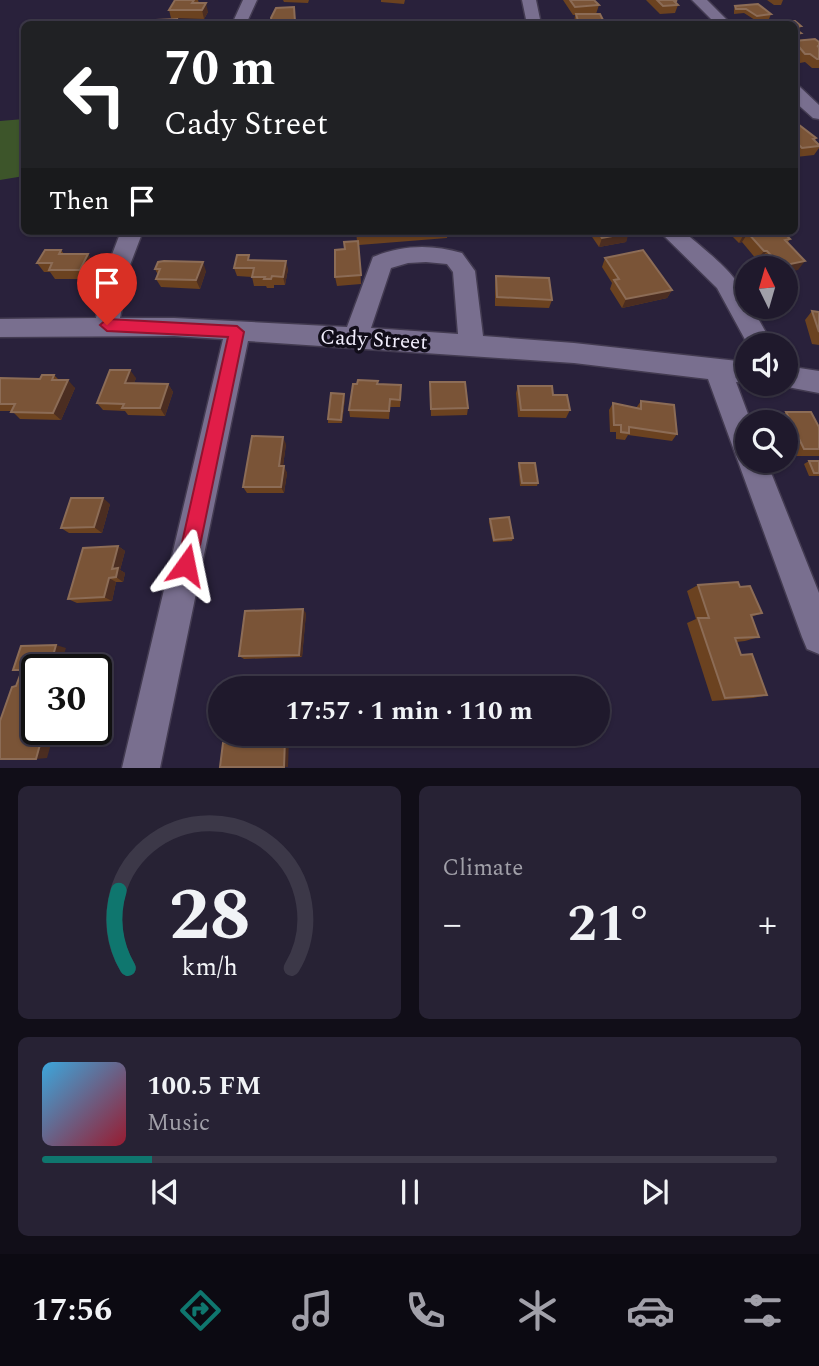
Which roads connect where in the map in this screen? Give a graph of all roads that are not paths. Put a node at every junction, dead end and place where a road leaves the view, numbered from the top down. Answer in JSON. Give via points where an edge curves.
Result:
{"nodes":[{"id":1,"x":250,"y":0,"type":"edge"},
{"id":2,"x":529,"y":0,"type":"edge"},
{"id":3,"x":699,"y":0,"type":"edge"},
{"id":4,"x":240,"y":21,"type":"edge"},
{"id":5,"x":533,"y":21,"type":"edge"},
{"id":6,"x":721,"y":21,"type":"edge"},
{"id":7,"x":798,"y":95,"type":"edge"},
{"id":8,"x":819,"y":114,"type":"edge"},
{"id":9,"x":130,"y":235,"type":"edge"},
{"id":10,"x":674,"y":235,"type":"edge"},
{"id":11,"x":107,"y":325,"type":"junction"},
{"id":12,"x":0,"y":327,"type":"edge"},
{"id":13,"x":237,"y":332,"type":"junction"},
{"id":14,"x":754,"y":333,"type":"edge"},
{"id":15,"x":356,"y":337,"type":"junction"},
{"id":16,"x":472,"y":345,"type":"junction"},
{"id":17,"x":718,"y":370,"type":"junction"},
{"id":18,"x":735,"y":372,"type":"edge"},
{"id":19,"x":798,"y":379,"type":"edge"},
{"id":20,"x":819,"y":382,"type":"edge"},
{"id":21,"x":735,"y":416,"type":"edge"},
{"id":22,"x":757,"y":473,"type":"edge"},
{"id":23,"x":819,"y":638,"type":"edge"},
{"id":24,"x":141,"y":768,"type":"edge"}],
"edges":[{"from":1,"to":4,"type":"street"},
{"from":2,"to":5,"type":"street"},
{"from":3,"to":6,"type":"street"},
{"from":7,"to":8,"type":"street"},
{"from":9,"to":11,"type":"street","via":[[119,265]]},
{"from":10,"to":14,"type":"street","via":[[724,282]]},
{"from":11,"to":12,"type":"street","name":"Cady Street"},
{"from":11,"to":13,"type":"street","name":"Cady Street"},
{"from":13,"to":15,"type":"street","name":"Cady Street"},
{"from":13,"to":24,"type":"street"},
{"from":15,"to":16,"type":"street","name":"Cady Street"},
{"from":15,"to":16,"type":"street","via":[[381,263],[398,255],[428,253],[454,258],[464,271]]},
{"from":16,"to":17,"type":"street","name":"Cady Street"},
{"from":17,"to":18,"type":"street","name":"Cady Street"},
{"from":17,"to":21,"type":"street"},
{"from":19,"to":20,"type":"street"},
{"from":22,"to":23,"type":"street"}]}
